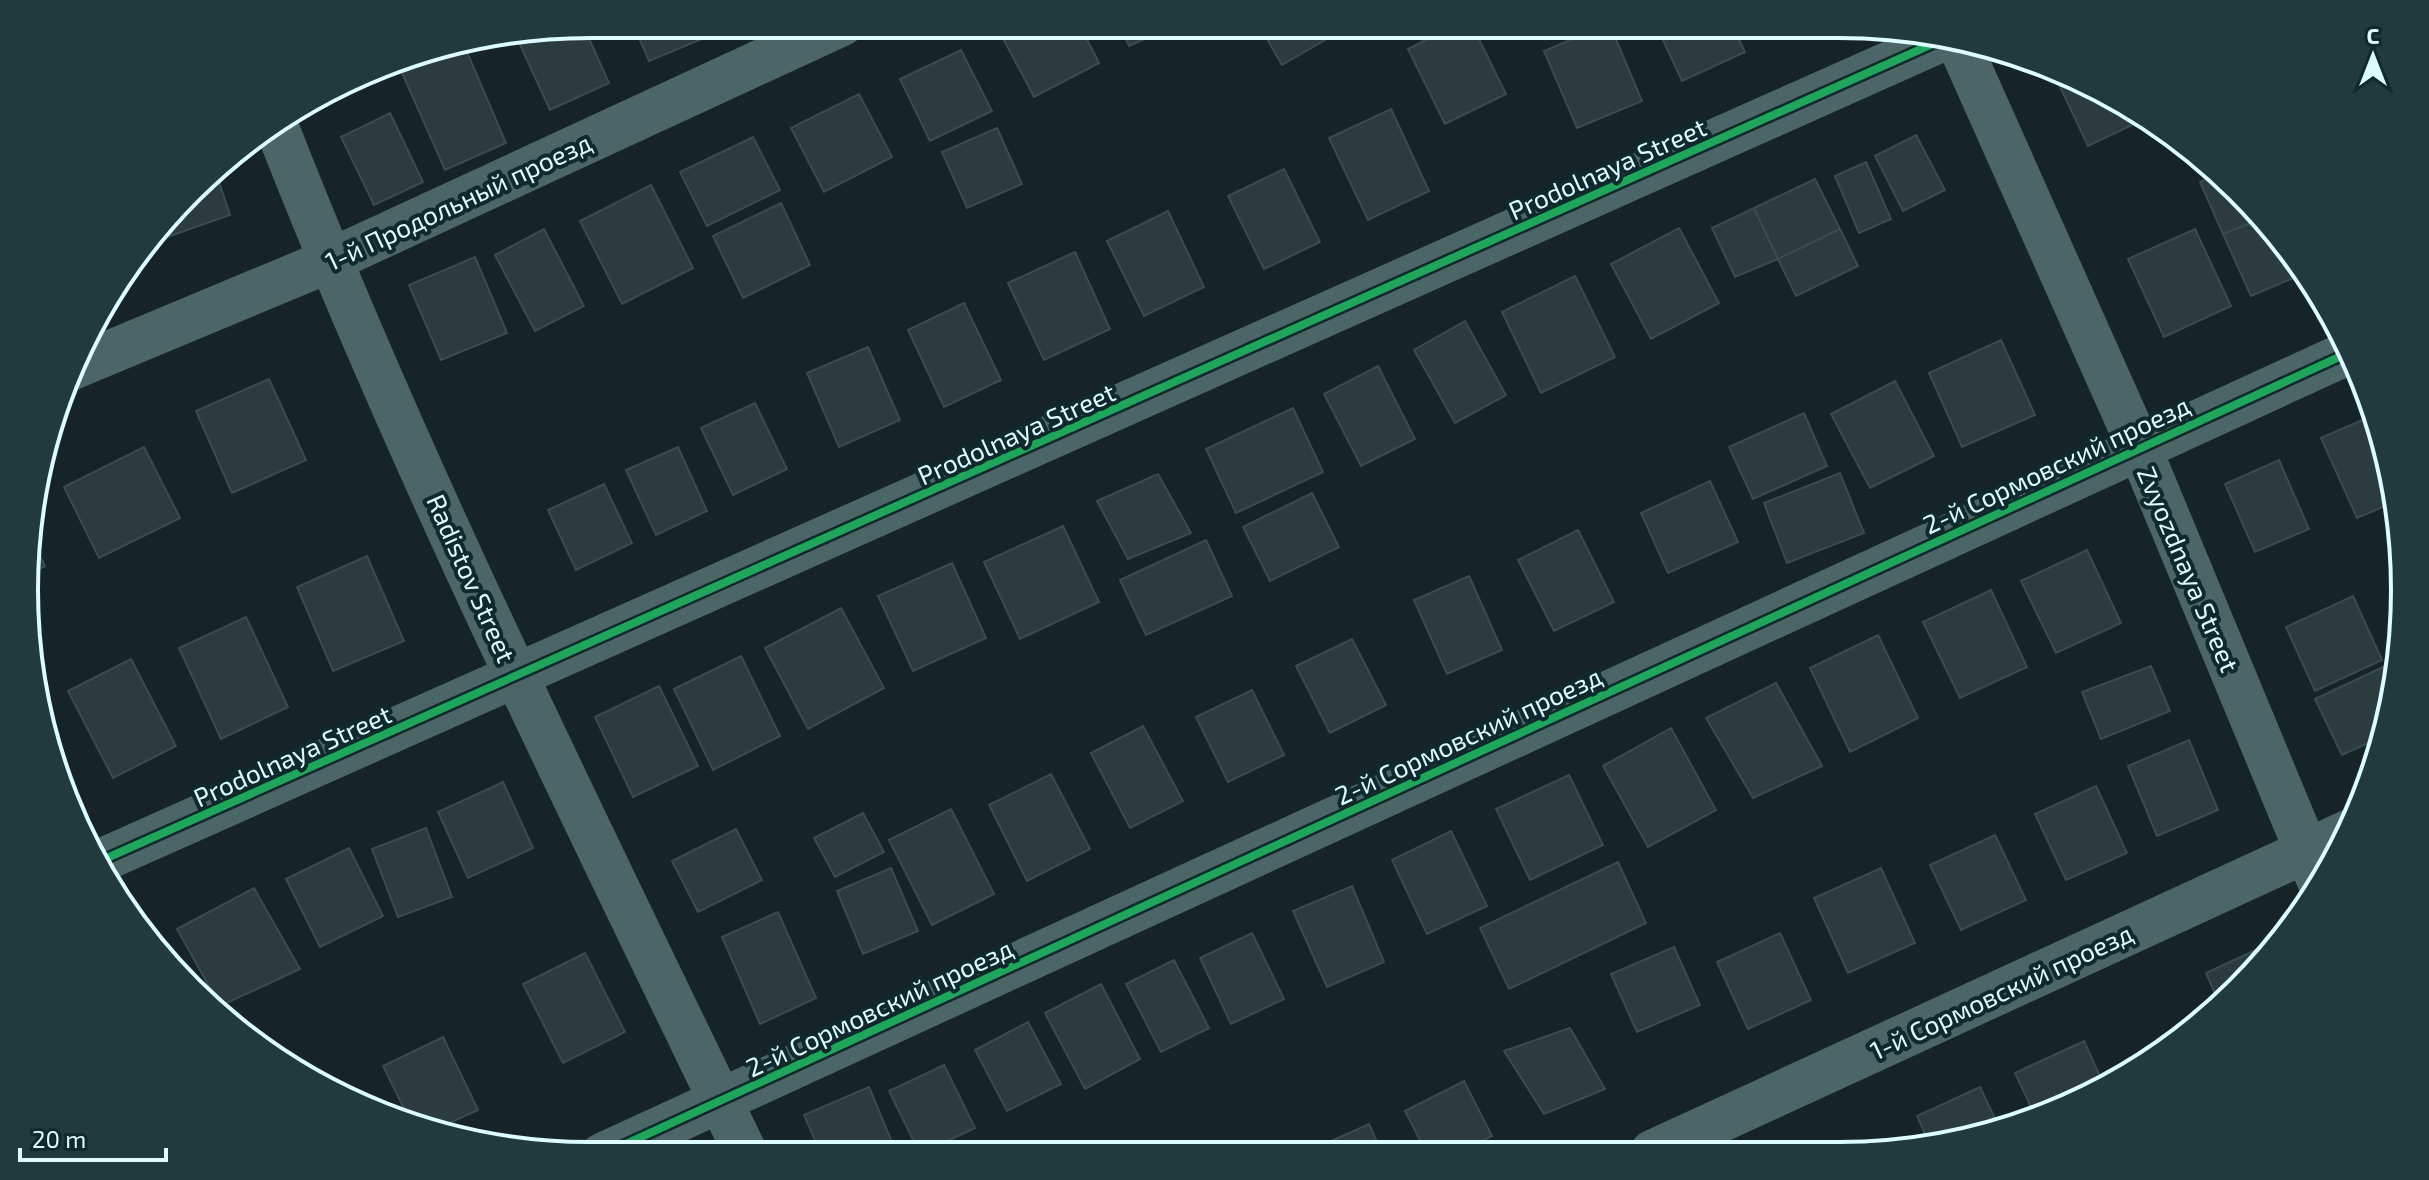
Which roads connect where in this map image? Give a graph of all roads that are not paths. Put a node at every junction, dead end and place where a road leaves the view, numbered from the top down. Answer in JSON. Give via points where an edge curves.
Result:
{"nodes":[{"id":1,"x":812,"y":38,"type":"edge"},
{"id":2,"x":1928,"y":46,"type":"edge"},
{"id":3,"x":1963,"y":53,"type":"edge"},
{"id":4,"x":279,"y":134,"type":"edge"},
{"id":5,"x":329,"y":261,"type":"junction"},
{"id":6,"x":2339,"y":357,"type":"edge"},
{"id":7,"x":88,"y":362,"type":"edge"},
{"id":8,"x":2139,"y":447,"type":"junction"},
{"id":9,"x":517,"y":678,"type":"junction"},
{"id":10,"x":108,"y":858,"type":"edge"},
{"id":11,"x":2313,"y":866,"type":"edge"},
{"id":12,"x":721,"y":1102,"type":"junction"},
{"id":13,"x":631,"y":1142,"type":"edge"},
{"id":14,"x":740,"y":1142,"type":"edge"},
{"id":15,"x":1675,"y":1142,"type":"edge"}],
"edges":[{"from":1,"to":5,"type":"street","name":"1-й Продольный проезд"},
{"from":2,"to":9,"type":"street","name":"Prodolnaya Street"},
{"from":3,"to":8,"type":"street","name":"Zvyozdnaya Street"},
{"from":4,"to":5,"type":"street","name":"Radistov Street"},
{"from":5,"to":7,"type":"street","name":"1-й Продольный проезд"},
{"from":5,"to":9,"type":"street","name":"Radistov Street"},
{"from":6,"to":8,"type":"street","name":"2-й Сормовский проезд"},
{"from":8,"to":11,"type":"street","name":"Zvyozdnaya Street"},
{"from":8,"to":12,"type":"street","name":"2-й Сормовский проезд"},
{"from":9,"to":10,"type":"street","name":"Prodolnaya Street"},
{"from":9,"to":12,"type":"street","name":"Radistov Street"},
{"from":11,"to":15,"type":"street","name":"1-й Сормовский проезд"},
{"from":12,"to":13,"type":"street","name":"2-й Сормовский проезд"},
{"from":12,"to":14,"type":"street","name":"Radistov Street"}]}
